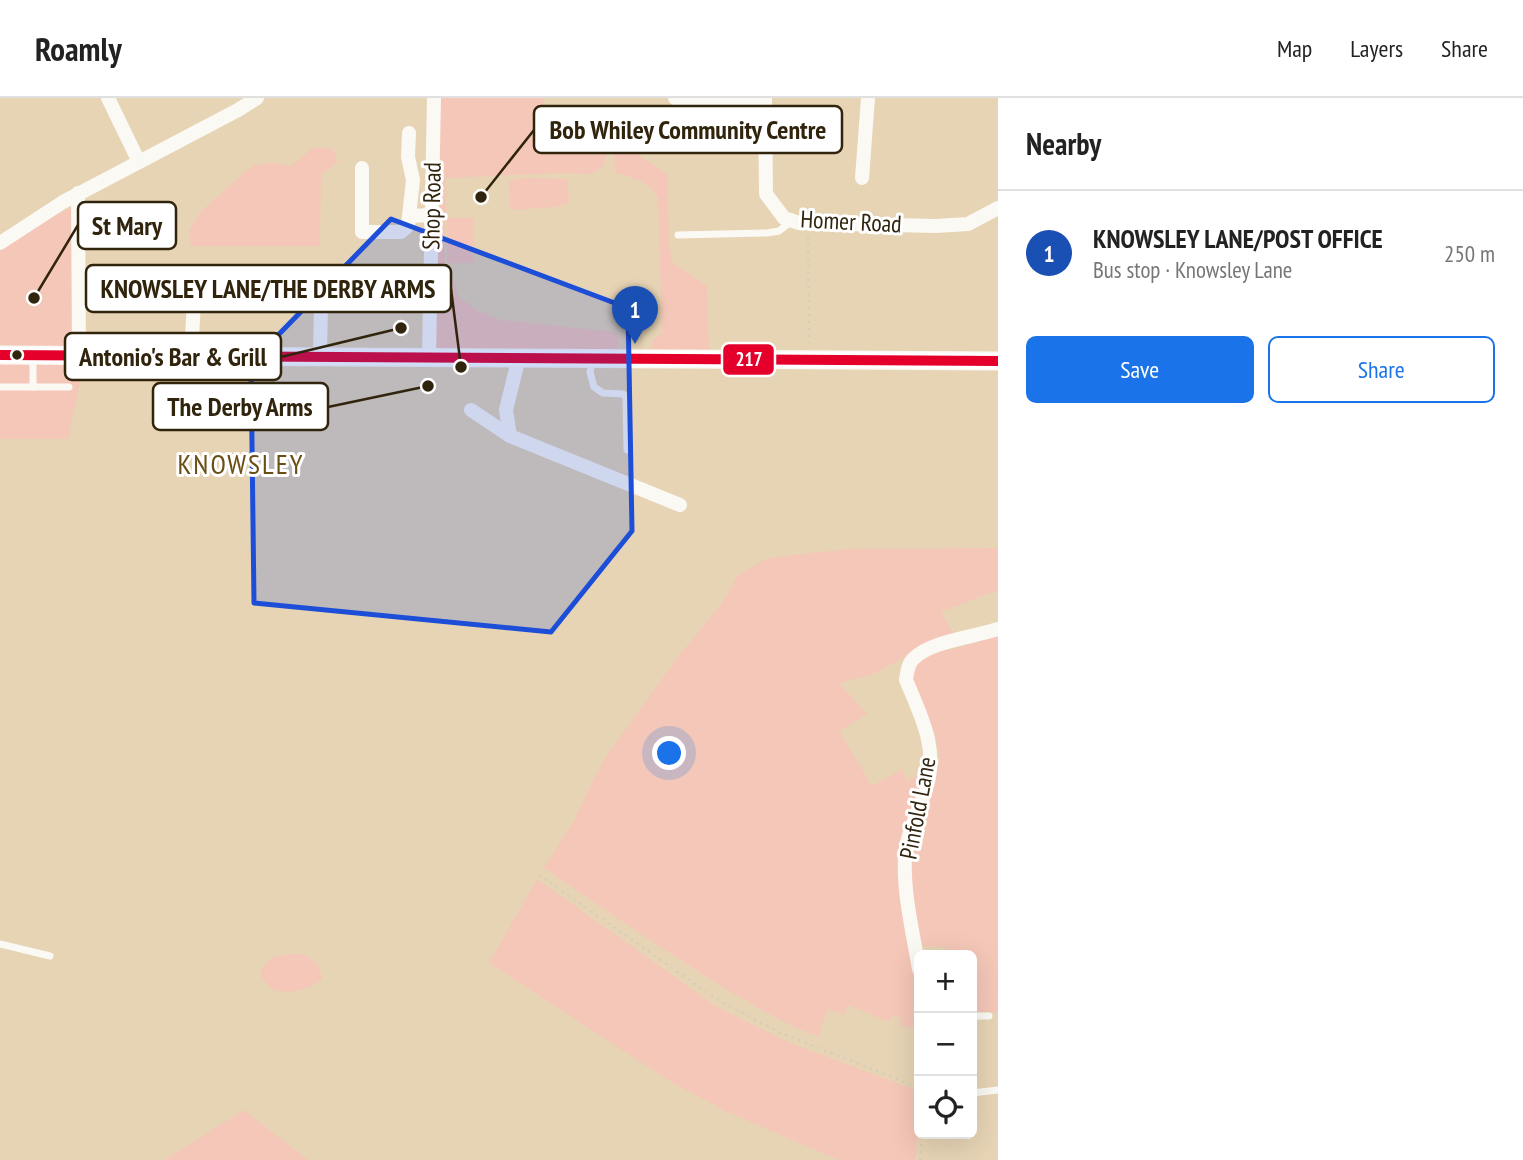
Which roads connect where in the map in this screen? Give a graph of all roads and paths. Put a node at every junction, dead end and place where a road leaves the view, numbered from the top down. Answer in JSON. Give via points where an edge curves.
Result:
{"nodes":[{"id":1,"x":108,"y":98,"type":"edge"},
{"id":2,"x":257,"y":98,"type":"edge"},
{"id":3,"x":434,"y":98,"type":"edge"},
{"id":4,"x":675,"y":98,"type":"edge"},
{"id":5,"x":868,"y":98,"type":"edge"},
{"id":6,"x":765,"y":100,"type":"edge"},
{"id":7,"x":409,"y":132,"type":"dead end"},
{"id":8,"x":139,"y":162,"type":"junction"},
{"id":9,"x":362,"y":168,"type":"dead end"},
{"id":10,"x":862,"y":178,"type":"dead end"},
{"id":11,"x":78,"y":193,"type":"junction"},
{"id":12,"x":998,"y":208,"type":"edge"},
{"id":13,"x":432,"y":215,"type":"junction"},
{"id":14,"x":409,"y":216,"type":"junction"},
{"id":15,"x":793,"y":220,"type":"junction"},
{"id":16,"x":808,"y":223,"type":"junction"},
{"id":17,"x":678,"y":235,"type":"dead end"},
{"id":18,"x":0,"y":243,"type":"edge"},
{"id":19,"x":0,"y":355,"type":"edge"},
{"id":20,"x":33,"y":355,"type":"junction"},
{"id":21,"x":79,"y":355,"type":"junction"},
{"id":22,"x":191,"y":355,"type":"junction"},
{"id":23,"x":320,"y":356,"type":"junction"},
{"id":24,"x":429,"y":356,"type":"junction"},
{"id":25,"x":519,"y":357,"type":"junction"},
{"id":26,"x":592,"y":357,"type":"junction"},
{"id":27,"x":809,"y":358,"type":"junction"},
{"id":28,"x":998,"y":360,"type":"edge"},
{"id":29,"x":0,"y":387,"type":"edge"},
{"id":30,"x":33,"y":387,"type":"junction"},
{"id":31,"x":69,"y":387,"type":"dead end"},
{"id":32,"x":471,"y":410,"type":"dead end"},
{"id":33,"x":510,"y":436,"type":"junction"},
{"id":34,"x":626,"y":450,"type":"dead end"},
{"id":35,"x":680,"y":505,"type":"dead end"},
{"id":36,"x":998,"y":629,"type":"edge"},
{"id":37,"x":540,"y":875,"type":"dead end"},
{"id":38,"x":0,"y":944,"type":"edge"},
{"id":39,"x":916,"y":950,"type":"edge"},
{"id":40,"x":50,"y":956,"type":"dead end"},
{"id":41,"x":977,"y":1016,"type":"edge"},
{"id":42,"x":989,"y":1016,"type":"dead end"},
{"id":43,"x":914,"y":1086,"type":"edge"},
{"id":44,"x":998,"y":1090,"type":"edge"},
{"id":45,"x":977,"y":1092,"type":"edge"},
{"id":46,"x":922,"y":1139,"type":"edge"},
{"id":47,"x":920,"y":1160,"type":"edge"}],
"edges":[{"from":1,"to":8,"type":"street"},
{"from":2,"to":8,"type":"street"},
{"from":3,"to":13,"type":"street","name":"Shop Road"},
{"from":4,"to":6,"type":"street"},
{"from":5,"to":10,"type":"street"},
{"from":6,"to":15,"type":"street","name":"Homer Road","via":[[766,194],[784,218]]},
{"from":7,"to":14,"type":"street","via":[[413,180]]},
{"from":8,"to":11,"type":"street"},
{"from":9,"to":14,"type":"street","via":[[362,232],[401,232],[408,226]]},
{"from":11,"to":18,"type":"street"},
{"from":11,"to":21,"type":"street"},
{"from":12,"to":16,"type":"street","name":"Homer Road","via":[[968,223],[936,226]]},
{"from":13,"to":14,"type":"street"},
{"from":13,"to":24,"type":"street","name":"Shop Road"},
{"from":15,"to":16,"type":"street","name":"Homer Road"},
{"from":15,"to":17,"type":"lane","via":[[779,231],[767,233]]},
{"from":16,"to":27,"type":"path"},
{"from":19,"to":20,"type":"main road"},
{"from":20,"to":21,"type":"main road"},
{"from":20,"to":30,"type":"lane"},
{"from":21,"to":22,"type":"main road"},
{"from":22,"to":23,"type":"main road"},
{"from":22,"to":23,"type":"street","via":[[194,302],[199,295],[212,295],[314,296],[321,303]]},
{"from":23,"to":24,"type":"main road"},
{"from":24,"to":25,"type":"main road"},
{"from":25,"to":26,"type":"main road"},
{"from":25,"to":33,"type":"street","via":[[506,410]]},
{"from":26,"to":27,"type":"main road"},
{"from":26,"to":34,"type":"lane","via":[[594,387],[626,397]]},
{"from":27,"to":28,"type":"main road"},
{"from":29,"to":30,"type":"lane"},
{"from":30,"to":31,"type":"lane"},
{"from":32,"to":33,"type":"street"},
{"from":33,"to":35,"type":"street"},
{"from":36,"to":39,"type":"street","name":"Pinfold Lane","via":[[932,647],[912,660],[907,672],[930,751],[927,787],[905,855]]},
{"from":37,"to":43,"type":"path","via":[[718,1000],[779,1032]]},
{"from":38,"to":40,"type":"lane"},
{"from":41,"to":42,"type":"lane"},
{"from":44,"to":45,"type":"lane"},
{"from":46,"to":47,"type":"path"}]}
